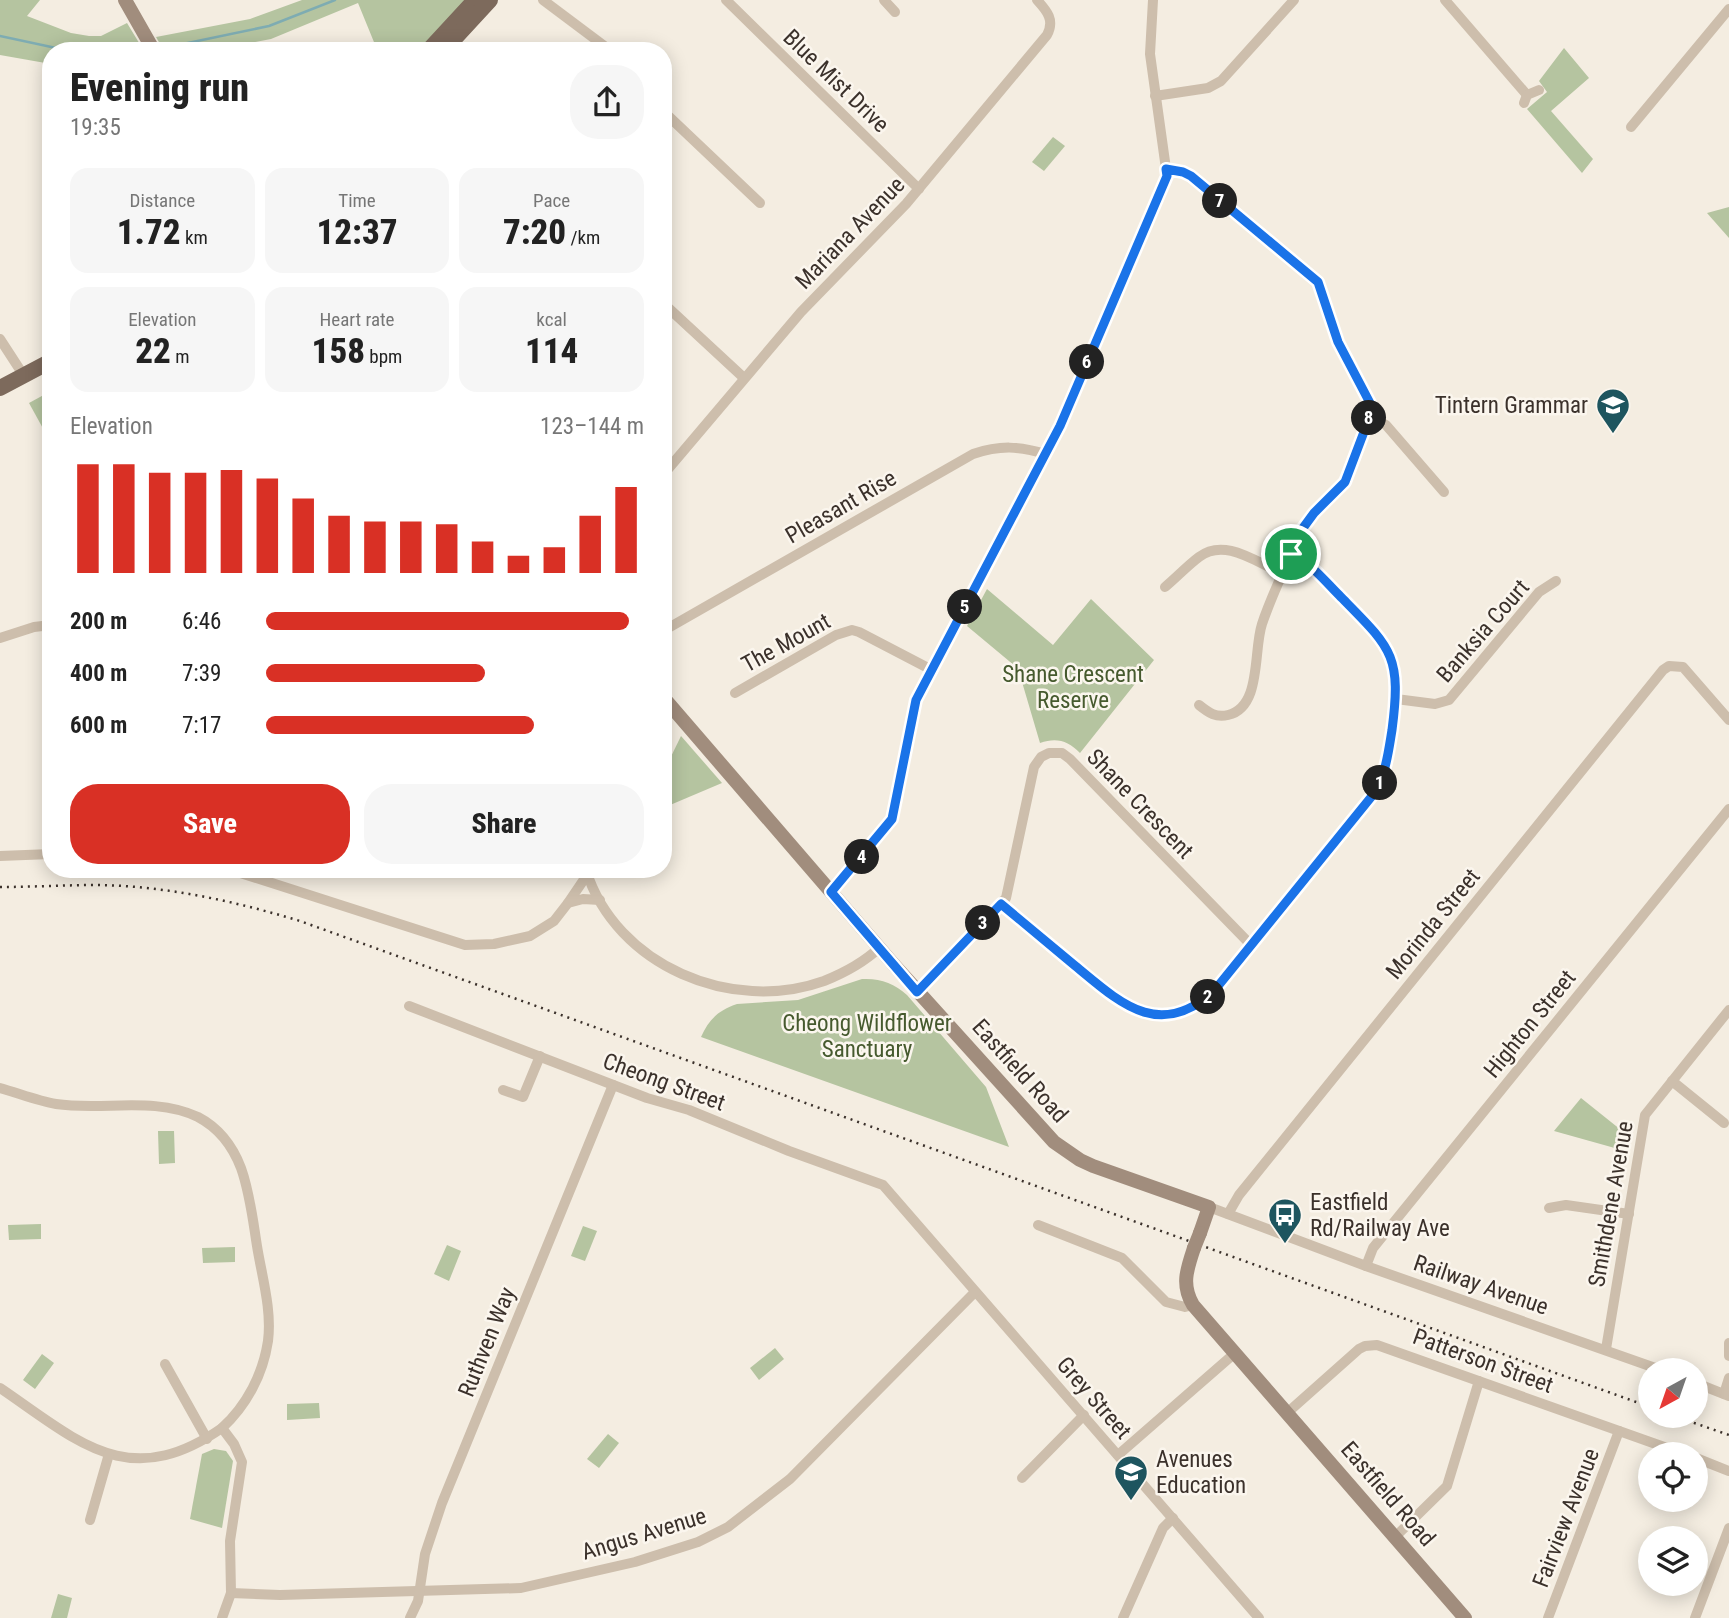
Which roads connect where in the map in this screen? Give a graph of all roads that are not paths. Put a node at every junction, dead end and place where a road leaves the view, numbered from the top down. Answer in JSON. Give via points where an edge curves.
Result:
{"nodes":[{"id":1,"x":125,"y":0,"type":"edge"},
{"id":2,"x":475,"y":0,"type":"edge"},
{"id":3,"x":490,"y":0,"type":"edge"},
{"id":4,"x":543,"y":0,"type":"edge"},
{"id":5,"x":726,"y":0,"type":"edge"},
{"id":6,"x":884,"y":0,"type":"edge"},
{"id":7,"x":1037,"y":0,"type":"edge"},
{"id":8,"x":1153,"y":0,"type":"edge"},
{"id":9,"x":1294,"y":0,"type":"edge"},
{"id":10,"x":1445,"y":0,"type":"edge"},
{"id":11,"x":1729,"y":9,"type":"edge"},
{"id":12,"x":895,"y":12,"type":"dead end"},
{"id":13,"x":149,"y":42,"type":"edge"},
{"id":14,"x":436,"y":42,"type":"edge"},
{"id":15,"x":451,"y":42,"type":"edge"},
{"id":16,"x":599,"y":42,"type":"edge"},
{"id":17,"x":1539,"y":90,"type":"dead end"},
{"id":18,"x":1155,"y":96,"type":"junction"},
{"id":19,"x":672,"y":120,"type":"edge"},
{"id":20,"x":1631,"y":127,"type":"dead end"},
{"id":21,"x":1166,"y":169,"type":"junction"},
{"id":22,"x":919,"y":189,"type":"junction"},
{"id":23,"x":760,"y":203,"type":"dead end"},
{"id":24,"x":672,"y":311,"type":"edge"},
{"id":25,"x":0,"y":339,"type":"edge"},
{"id":26,"x":42,"y":366,"type":"edge"},
{"id":27,"x":24,"y":376,"type":"junction"},
{"id":28,"x":744,"y":378,"type":"junction"},
{"id":29,"x":0,"y":388,"type":"edge"},
{"id":30,"x":1370,"y":416,"type":"junction"},
{"id":31,"x":1046,"y":454,"type":"junction"},
{"id":32,"x":672,"y":463,"type":"edge"},
{"id":33,"x":1444,"y":492,"type":"dead end"},
{"id":34,"x":1291,"y":554,"type":"junction"},
{"id":35,"x":1282,"y":573,"type":"junction"},
{"id":36,"x":1556,"y":581,"type":"dead end"},
{"id":37,"x":1165,"y":587,"type":"dead end"},
{"id":38,"x":42,"y":626,"type":"edge"},
{"id":39,"x":672,"y":626,"type":"edge"},
{"id":40,"x":0,"y":638,"type":"edge"},
{"id":41,"x":930,"y":669,"type":"junction"},
{"id":42,"x":735,"y":693,"type":"dead end"},
{"id":43,"x":1396,"y":699,"type":"junction"},
{"id":44,"x":1199,"y":705,"type":"dead end"},
{"id":45,"x":672,"y":707,"type":"edge"},
{"id":46,"x":1729,"y":720,"type":"edge"},
{"id":47,"x":1729,"y":809,"type":"edge"},
{"id":48,"x":42,"y":854,"type":"edge"},
{"id":49,"x":0,"y":856,"type":"edge"},
{"id":50,"x":256,"y":878,"type":"edge"},
{"id":51,"x":583,"y":878,"type":"edge"},
{"id":52,"x":590,"y":878,"type":"edge"},
{"id":53,"x":831,"y":892,"type":"junction"},
{"id":54,"x":600,"y":900,"type":"junction"},
{"id":55,"x":568,"y":903,"type":"junction"},
{"id":56,"x":1001,"y":904,"type":"junction"},
{"id":57,"x":1251,"y":945,"type":"junction"},
{"id":58,"x":879,"y":947,"type":"junction"},
{"id":59,"x":917,"y":992,"type":"junction"},
{"id":60,"x":409,"y":1006,"type":"dead end"},
{"id":61,"x":1729,"y":1010,"type":"edge"},
{"id":62,"x":540,"y":1055,"type":"junction"},
{"id":63,"x":1672,"y":1081,"type":"junction"},
{"id":64,"x":613,"y":1085,"type":"junction"},
{"id":65,"x":0,"y":1088,"type":"edge"},
{"id":66,"x":503,"y":1090,"type":"dead end"},
{"id":67,"x":1724,"y":1123,"type":"dead end"},
{"id":68,"x":900,"y":1204,"type":"joint"},
{"id":69,"x":1209,"y":1207,"type":"junction"},
{"id":70,"x":1549,"y":1208,"type":"dead end"},
{"id":71,"x":1228,"y":1214,"type":"junction"},
{"id":72,"x":1629,"y":1214,"type":"junction"},
{"id":73,"x":1038,"y":1225,"type":"dead end"},
{"id":74,"x":1366,"y":1266,"type":"junction"},
{"id":75,"x":975,"y":1292,"type":"junction"},
{"id":76,"x":1194,"y":1305,"type":"junction"},
{"id":77,"x":1729,"y":1343,"type":"edge"},
{"id":78,"x":1606,"y":1349,"type":"junction"},
{"id":79,"x":1235,"y":1353,"type":"junction"},
{"id":80,"x":1729,"y":1356,"type":"edge"},
{"id":81,"x":1638,"y":1361,"type":"edge"},
{"id":82,"x":165,"y":1364,"type":"dead end"},
{"id":83,"x":1729,"y":1378,"type":"edge"},
{"id":84,"x":1479,"y":1381,"type":"junction"},
{"id":85,"x":1708,"y":1388,"type":"edge"},
{"id":86,"x":0,"y":1389,"type":"edge"},
{"id":87,"x":1727,"y":1395,"type":"edge"},
{"id":88,"x":1287,"y":1413,"type":"junction"},
{"id":89,"x":1084,"y":1415,"type":"junction"},
{"id":90,"x":222,"y":1428,"type":"junction"},
{"id":91,"x":1619,"y":1431,"type":"junction"},
{"id":92,"x":207,"y":1438,"type":"junction"},
{"id":93,"x":1650,"y":1442,"type":"edge"},
{"id":94,"x":109,"y":1454,"type":"junction"},
{"id":95,"x":1118,"y":1455,"type":"junction"},
{"id":96,"x":1708,"y":1463,"type":"edge"},
{"id":97,"x":1729,"y":1471,"type":"edge"},
{"id":98,"x":1021,"y":1478,"type":"dead end"},
{"id":99,"x":1173,"y":1518,"type":"junction"},
{"id":100,"x":90,"y":1520,"type":"dead end"},
{"id":101,"x":1729,"y":1528,"type":"edge"},
{"id":102,"x":1395,"y":1537,"type":"junction"},
{"id":103,"x":419,"y":1590,"type":"junction"},
{"id":104,"x":231,"y":1593,"type":"junction"},
{"id":105,"x":222,"y":1618,"type":"edge"},
{"id":106,"x":410,"y":1618,"type":"edge"},
{"id":107,"x":1123,"y":1618,"type":"edge"},
{"id":108,"x":1259,"y":1618,"type":"edge"},
{"id":109,"x":1465,"y":1618,"type":"edge"},
{"id":110,"x":1548,"y":1618,"type":"edge"},
{"id":111,"x":1695,"y":1618,"type":"edge"}],
"edges":[{"from":1,"to":13,"type":"main road"},
{"from":2,"to":14,"type":"main road"},
{"from":3,"to":15,"type":"main road"},
{"from":4,"to":16,"type":"street"},
{"from":5,"to":22,"type":"street","name":"Blue Mist Drive"},
{"from":6,"to":12,"type":"street"},
{"from":7,"to":22,"type":"street","name":"Mariana Avenue","via":[[1048,12],[1051,27],[1047,35]]},
{"from":8,"to":18,"type":"street","via":[[1150,54]]},
{"from":9,"to":18,"type":"street","via":[[1221,82]]},
{"from":10,"to":17,"type":"street","via":[[1525,99]]},
{"from":11,"to":20,"type":"street"},
{"from":18,"to":21,"type":"street"},
{"from":19,"to":23,"type":"street"},
{"from":21,"to":30,"type":"street","via":[[1191,176],[1318,282],[1338,342],[1370,403]]},
{"from":21,"to":31,"type":"street","via":[[1167,176]]},
{"from":22,"to":28,"type":"street","name":"Mariana Avenue"},
{"from":24,"to":28,"type":"street"},
{"from":25,"to":27,"type":"street"},
{"from":26,"to":27,"type":"main road"},
{"from":27,"to":29,"type":"main road"},
{"from":28,"to":32,"type":"street","name":"Mariana Avenue"},
{"from":30,"to":33,"type":"street","via":[[1386,425]]},
{"from":30,"to":34,"type":"street","via":[[1345,482],[1314,513]]},
{"from":31,"to":39,"type":"street","name":"Pleasant Rise","via":[[1004,446],[973,454]]},
{"from":31,"to":41,"type":"street"},
{"from":34,"to":35,"type":"street"},
{"from":34,"to":43,"type":"street","via":[[1306,562],[1383,642],[1396,673]]},
{"from":35,"to":37,"type":"street","via":[[1230,550],[1211,550]]},
{"from":35,"to":44,"type":"street","via":[[1262,625],[1250,697],[1231,714],[1210,714]]},
{"from":36,"to":43,"type":"street","name":"Banksia Court","via":[[1539,592],[1449,700],[1435,704]]},
{"from":38,"to":40,"type":"street"},
{"from":41,"to":42,"type":"street","name":"The Mount","via":[[852,630]]},
{"from":41,"to":53,"type":"street","via":[[916,700],[892,819]]},
{"from":43,"to":57,"type":"street","via":[[1387,766],[1379,786]]},
{"from":45,"to":53,"type":"main road","name":"Eastfield Road"},
{"from":46,"to":71,"type":"street","name":"Morinda Street","via":[[1686,671],[1675,665],[1666,668]]},
{"from":47,"to":74,"type":"street","name":"Highton Street","via":[[1373,1248]]},
{"from":48,"to":49,"type":"street"},
{"from":50,"to":55,"type":"street","via":[[465,945],[530,936],[554,920]]},
{"from":51,"to":55,"type":"street"},
{"from":52,"to":54,"type":"street"},
{"from":53,"to":58,"type":"main road","name":"Eastfield Road"},
{"from":54,"to":55,"type":"street"},
{"from":54,"to":58,"type":"street","via":[[626,936],[664,965],[731,990],[766,992],[817,983],[857,965]]},
{"from":56,"to":57,"type":"street","via":[[1119,1001],[1145,1013],[1175,1013],[1198,1004]]},
{"from":56,"to":57,"type":"street","name":"Shane Crescent","via":[[1034,767],[1041,757],[1057,752],[1070,759]]},
{"from":56,"to":59,"type":"street","name":"Shane Crescent"},
{"from":58,"to":59,"type":"main road","name":"Eastfield Road"},
{"from":59,"to":69,"type":"main road","name":"Eastfield Road","via":[[1060,1147],[1080,1160]]},
{"from":60,"to":62,"type":"street","name":"Cheong Street"},
{"from":61,"to":63,"type":"street","name":"Smithdene Avenue"},
{"from":62,"to":64,"type":"street","name":"Cheong Street"},
{"from":62,"to":66,"type":"street","via":[[523,1097]]},
{"from":63,"to":67,"type":"street"},
{"from":63,"to":72,"type":"street","name":"Smithdene Avenue","via":[[1645,1115]]},
{"from":64,"to":68,"type":"street","name":"Cheong Street","via":[[883,1185]]},
{"from":64,"to":103,"type":"street","name":"Ruthven Way","via":[[442,1503]]},
{"from":65,"to":90,"type":"street","via":[[56,1104],[156,1105],[181,1110],[213,1126],[233,1151],[248,1195],[269,1314],[265,1358],[252,1390]]},
{"from":68,"to":75,"type":"street","name":"Grey Street"},
{"from":69,"to":71,"type":"street","name":"Railway Avenue"},
{"from":69,"to":76,"type":"main road","name":"Eastfield Road","bridge":true,"via":[[1186,1269],[1185,1283]]},
{"from":70,"to":72,"type":"street","via":[[1566,1205]]},
{"from":71,"to":74,"type":"street","name":"Railway Avenue"},
{"from":72,"to":78,"type":"street","name":"Smithdene Avenue"},
{"from":73,"to":76,"type":"street","via":[[1122,1258],[1166,1302]]},
{"from":74,"to":78,"type":"street","name":"Railway Avenue"},
{"from":75,"to":89,"type":"street","name":"Grey Street"},
{"from":75,"to":103,"type":"street","name":"Angus Avenue","via":[[790,1479],[728,1527],[635,1562],[521,1588]]},
{"from":76,"to":79,"type":"main road","name":"Eastfield Road"},
{"from":77,"to":80,"type":"street"},
{"from":78,"to":81,"type":"street","name":"Railway Avenue"},
{"from":79,"to":88,"type":"main road","name":"Eastfield Road"},
{"from":79,"to":95,"type":"street"},
{"from":82,"to":92,"type":"street"},
{"from":83,"to":87,"type":"street"},
{"from":84,"to":88,"type":"street","name":"Patterson Street","via":[[1371,1344],[1359,1349]]},
{"from":84,"to":91,"type":"street","name":"Patterson Street"},
{"from":84,"to":102,"type":"street","via":[[1447,1486]]},
{"from":85,"to":87,"type":"street"},
{"from":86,"to":94,"type":"street","via":[[84,1445]]},
{"from":88,"to":102,"type":"main road","name":"Eastfield Road"},
{"from":89,"to":95,"type":"street","name":"Grey Street"},
{"from":89,"to":98,"type":"street"},
{"from":90,"to":92,"type":"street"},
{"from":90,"to":104,"type":"street","via":[[242,1462],[230,1541]]},
{"from":91,"to":93,"type":"street","name":"Patterson Street"},
{"from":91,"to":110,"type":"street","name":"Fairview Avenue"},
{"from":92,"to":94,"type":"street","via":[[158,1457]]},
{"from":94,"to":100,"type":"street"},
{"from":95,"to":99,"type":"street","name":"Grey Street"},
{"from":96,"to":97,"type":"street"},
{"from":99,"to":107,"type":"street","via":[[1163,1528]]},
{"from":99,"to":108,"type":"street","name":"Grey Street"},
{"from":101,"to":111,"type":"street"},
{"from":102,"to":109,"type":"main road","name":"Eastfield Road"},
{"from":103,"to":104,"type":"street","name":"Angus Avenue"},
{"from":103,"to":106,"type":"street","name":"Ruthven Way"},
{"from":104,"to":105,"type":"street"}]}
